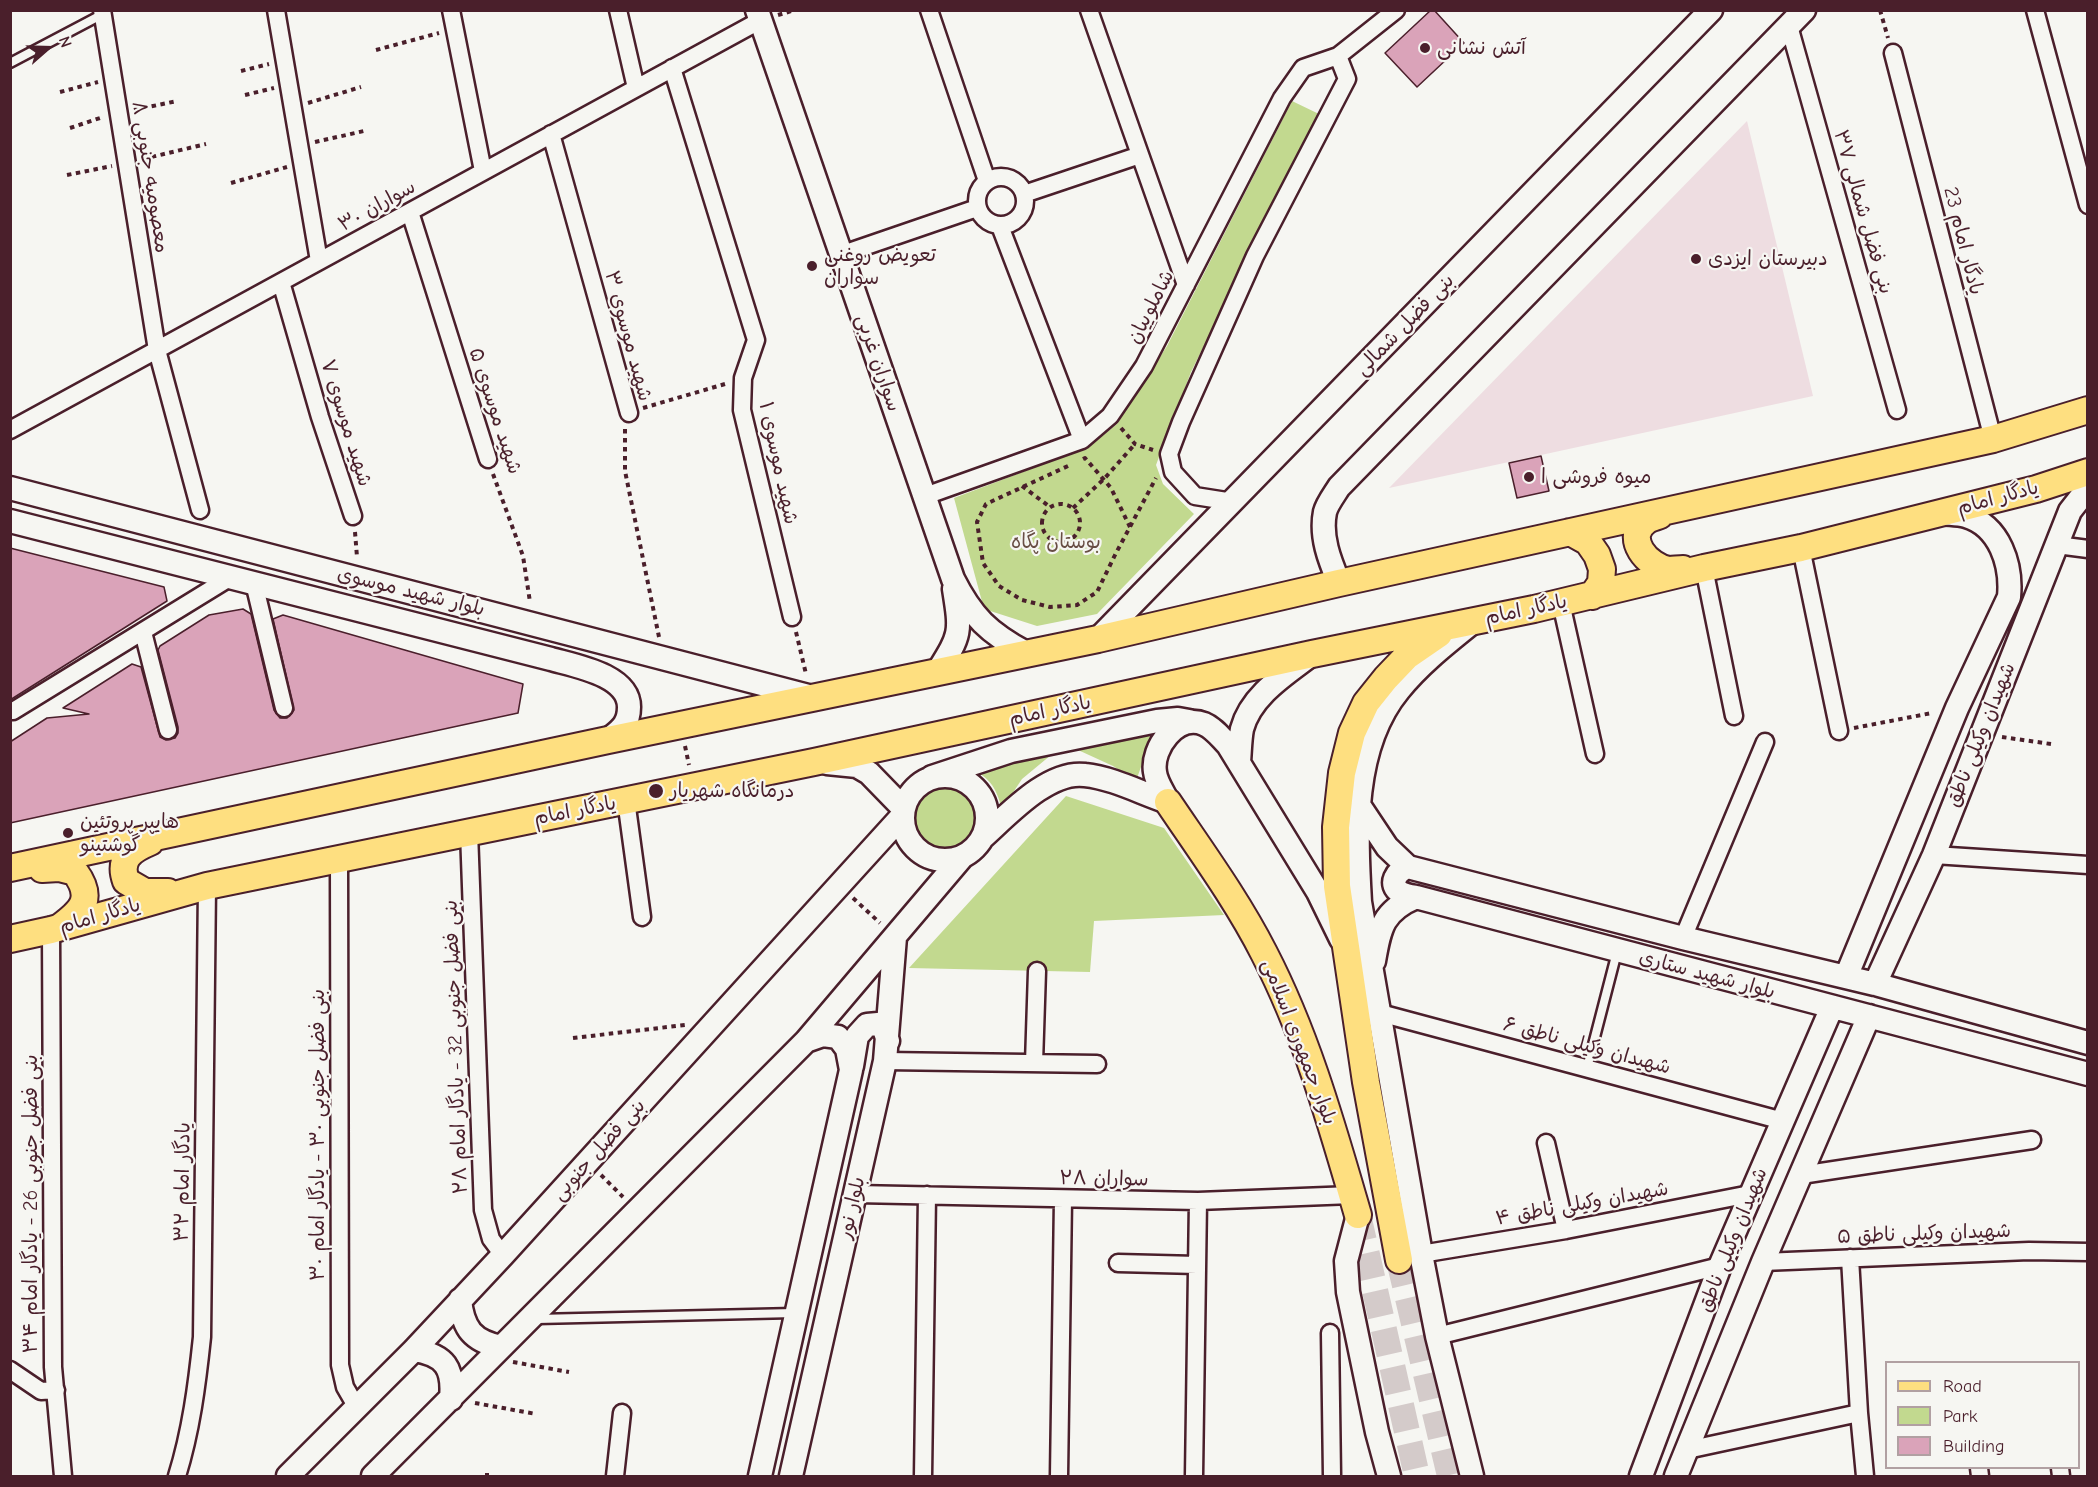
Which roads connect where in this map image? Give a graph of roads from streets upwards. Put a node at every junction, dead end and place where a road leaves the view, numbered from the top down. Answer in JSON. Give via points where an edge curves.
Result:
{"nodes":[{"id":1,"x":276,"y":10,"type":"edge"},
{"id":2,"x":451,"y":10,"type":"edge"},
{"id":3,"x":618,"y":10,"type":"edge"},
{"id":4,"x":929,"y":10,"type":"edge"},
{"id":5,"x":1089,"y":10,"type":"edge"},
{"id":6,"x":1396,"y":10,"type":"edge"},
{"id":7,"x":1711,"y":10,"type":"edge"},
{"id":8,"x":2034,"y":10,"type":"edge"},
{"id":9,"x":105,"y":12,"type":"edge"},
{"id":10,"x":759,"y":15,"type":"edge"},
{"id":11,"x":1796,"y":18,"type":"edge"},
{"id":12,"x":1893,"y":53,"type":"road end"},
{"id":13,"x":1338,"y":56,"type":"junction"},
{"id":14,"x":672,"y":68,"type":"junction"},
{"id":15,"x":636,"y":88,"type":"junction"},
{"id":16,"x":551,"y":134,"type":"junction"},
{"id":17,"x":1140,"y":155,"type":"junction"},
{"id":18,"x":483,"y":171,"type":"junction"},
{"id":19,"x":987,"y":181,"type":"junction"},
{"id":20,"x":1024,"y":194,"type":"junction"},
{"id":21,"x":2088,"y":205,"type":"edge"},
{"id":22,"x":977,"y":208,"type":"junction"},
{"id":23,"x":410,"y":212,"type":"junction"},
{"id":24,"x":1000,"y":225,"type":"junction"},
{"id":25,"x":840,"y":255,"type":"junction"},
{"id":26,"x":319,"y":261,"type":"junction"},
{"id":27,"x":281,"y":282,"type":"junction"},
{"id":28,"x":1186,"y":285,"type":"junction"},
{"id":29,"x":157,"y":350,"type":"junction"},
{"id":30,"x":1897,"y":410,"type":"dead end"},
{"id":31,"x":2088,"y":410,"type":"edge"},
{"id":32,"x":628,"y":413,"type":"road end"},
{"id":33,"x":12,"y":424,"type":"edge"},
{"id":34,"x":1993,"y":439,"type":"junction"},
{"id":35,"x":1082,"y":440,"type":"junction"},
{"id":36,"x":488,"y":459,"type":"road end"},
{"id":37,"x":2088,"y":472,"type":"edge"},
{"id":38,"x":2088,"y":488,"type":"edge"},
{"id":39,"x":16,"y":489,"type":"edge"},
{"id":40,"x":925,"y":496,"type":"junction"},
{"id":41,"x":1233,"y":502,"type":"junction"},
{"id":42,"x":200,"y":510,"type":"dead end"},
{"id":43,"x":1671,"y":511,"type":"junction"},
{"id":44,"x":1941,"y":513,"type":"junction"},
{"id":45,"x":353,"y":516,"type":"road end"},
{"id":46,"x":14,"y":522,"type":"edge"},
{"id":47,"x":1570,"y":532,"type":"junction"},
{"id":48,"x":2057,"y":545,"type":"junction"},
{"id":49,"x":1801,"y":548,"type":"junction"},
{"id":50,"x":2088,"y":549,"type":"edge"},
{"id":51,"x":1704,"y":568,"type":"junction"},
{"id":52,"x":231,"y":577,"type":"junction"},
{"id":53,"x":953,"y":579,"type":"junction"},
{"id":54,"x":254,"y":583,"type":"junction"},
{"id":55,"x":1339,"y":583,"type":"junction"},
{"id":56,"x":1592,"y":596,"type":"junction"},
{"id":57,"x":1561,"y":603,"type":"junction"},
{"id":58,"x":792,"y":617,"type":"road end"},
{"id":59,"x":1473,"y":622,"type":"junction"},
{"id":60,"x":1446,"y":628,"type":"junction"},
{"id":61,"x":143,"y":632,"type":"junction"},
{"id":62,"x":1098,"y":639,"type":"junction"},
{"id":63,"x":1026,"y":653,"type":"junction"},
{"id":64,"x":1312,"y":654,"type":"junction"},
{"id":65,"x":938,"y":671,"type":"junction"},
{"id":66,"x":812,"y":697,"type":"junction"},
{"id":67,"x":284,"y":708,"type":"dead end"},
{"id":68,"x":13,"y":711,"type":"dead end"},
{"id":69,"x":1734,"y":716,"type":"dead end"},
{"id":70,"x":1193,"y":722,"type":"junction"},
{"id":71,"x":168,"y":730,"type":"dead end"},
{"id":72,"x":1839,"y":731,"type":"road end"},
{"id":73,"x":608,"y":740,"type":"junction"},
{"id":74,"x":1765,"y":742,"type":"dead end"},
{"id":75,"x":1233,"y":754,"type":"junction"},
{"id":76,"x":1595,"y":754,"type":"dead end"},
{"id":77,"x":814,"y":762,"type":"junction"},
{"id":78,"x":932,"y":777,"type":"junction"},
{"id":79,"x":626,"y":800,"type":"junction"},
{"id":80,"x":1168,"y":802,"type":"junction"},
{"id":81,"x":1359,"y":805,"type":"junction"},
{"id":82,"x":903,"y":812,"type":"junction"},
{"id":83,"x":172,"y":832,"type":"junction"},
{"id":84,"x":469,"y":832,"type":"junction"},
{"id":85,"x":982,"y":838,"type":"junction"},
{"id":86,"x":1934,"y":855,"type":"junction"},
{"id":87,"x":963,"y":856,"type":"junction"},
{"id":88,"x":339,"y":859,"type":"junction"},
{"id":89,"x":2088,"y":865,"type":"edge"},
{"id":90,"x":1408,"y":867,"type":"junction"},
{"id":91,"x":10,"y":868,"type":"edge"},
{"id":92,"x":10,"y":874,"type":"edge"},
{"id":93,"x":207,"y":886,"type":"junction"},
{"id":94,"x":181,"y":892,"type":"junction"},
{"id":95,"x":1416,"y":897,"type":"junction"},
{"id":96,"x":1870,"y":916,"type":"junction"},
{"id":97,"x":642,"y":917,"type":"dead end"},
{"id":98,"x":56,"y":929,"type":"junction"},
{"id":99,"x":1898,"y":932,"type":"junction"},
{"id":100,"x":895,"y":937,"type":"junction"},
{"id":101,"x":1683,"y":938,"type":"junction"},
{"id":102,"x":10,"y":939,"type":"edge"},
{"id":103,"x":1346,"y":949,"type":"junction"},
{"id":104,"x":1037,"y":971,"type":"dead end"},
{"id":105,"x":1372,"y":971,"type":"junction"},
{"id":106,"x":1846,"y":977,"type":"junction"},
{"id":107,"x":1875,"y":984,"type":"junction"},
{"id":108,"x":1832,"y":1007,"type":"junction"},
{"id":109,"x":1380,"y":1013,"type":"junction"},
{"id":110,"x":1869,"y":1016,"type":"junction"},
{"id":111,"x":806,"y":1041,"type":"junction"},
{"id":112,"x":2088,"y":1043,"type":"edge"},
{"id":113,"x":886,"y":1051,"type":"junction"},
{"id":114,"x":1034,"y":1063,"type":"junction"},
{"id":115,"x":1097,"y":1064,"type":"dead end"},
{"id":116,"x":851,"y":1070,"type":"junction"},
{"id":117,"x":2088,"y":1074,"type":"edge"},
{"id":118,"x":1783,"y":1120,"type":"junction"},
{"id":119,"x":2032,"y":1140,"type":"dead end"},
{"id":120,"x":1546,"y":1143,"type":"dead end"},
{"id":121,"x":1801,"y":1175,"type":"junction"},
{"id":122,"x":856,"y":1194,"type":"junction"},
{"id":123,"x":1750,"y":1194,"type":"junction"},
{"id":124,"x":927,"y":1196,"type":"junction"},
{"id":125,"x":1063,"y":1199,"type":"junction"},
{"id":126,"x":1198,"y":1201,"type":"junction"},
{"id":127,"x":1355,"y":1205,"type":"junction"},
{"id":128,"x":1566,"y":1230,"type":"junction"},
{"id":129,"x":2088,"y":1252,"type":"edge"},
{"id":130,"x":503,"y":1255,"type":"junction"},
{"id":131,"x":1410,"y":1257,"type":"junction"},
{"id":132,"x":1850,"y":1258,"type":"junction"},
{"id":133,"x":1763,"y":1262,"type":"junction"},
{"id":134,"x":1118,"y":1263,"type":"dead end"},
{"id":135,"x":1197,"y":1265,"type":"junction"},
{"id":136,"x":1720,"y":1266,"type":"junction"},
{"id":137,"x":460,"y":1300,"type":"junction"},
{"id":138,"x":1330,"y":1333,"type":"dead end"},
{"id":139,"x":1437,"y":1336,"type":"junction"},
{"id":140,"x":414,"y":1350,"type":"junction"},
{"id":141,"x":496,"y":1352,"type":"junction"},
{"id":142,"x":10,"y":1370,"type":"edge"},
{"id":143,"x":56,"y":1390,"type":"junction"},
{"id":144,"x":452,"y":1399,"type":"junction"},
{"id":145,"x":356,"y":1406,"type":"junction"},
{"id":146,"x":622,"y":1413,"type":"dead end"},
{"id":147,"x":1859,"y":1413,"type":"junction"},
{"id":148,"x":1687,"y":1450,"type":"junction"},
{"id":149,"x":67,"y":1475,"type":"edge"},
{"id":150,"x":177,"y":1476,"type":"edge"},
{"id":151,"x":288,"y":1476,"type":"edge"},
{"id":152,"x":373,"y":1476,"type":"edge"},
{"id":153,"x":615,"y":1476,"type":"edge"},
{"id":154,"x":760,"y":1476,"type":"edge"},
{"id":155,"x":790,"y":1476,"type":"edge"},
{"id":156,"x":923,"y":1476,"type":"edge"},
{"id":157,"x":1059,"y":1476,"type":"edge"},
{"id":158,"x":1194,"y":1476,"type":"edge"},
{"id":159,"x":1332,"y":1476,"type":"edge"},
{"id":160,"x":1389,"y":1476,"type":"edge"},
{"id":161,"x":1472,"y":1476,"type":"edge"},
{"id":162,"x":1641,"y":1476,"type":"edge"},
{"id":163,"x":1676,"y":1476,"type":"edge"},
{"id":164,"x":1865,"y":1476,"type":"edge"}],
"edges":[{"from":1,"to":26,"type":"street"},
{"from":2,"to":18,"type":"street"},
{"from":3,"to":15,"type":"street"},
{"from":4,"to":19,"type":"street"},
{"from":5,"to":17,"type":"street"},
{"from":6,"to":13,"type":"street","name":"شاملوییان"},
{"from":7,"to":41,"type":"main road","name":"بنی فضل شمالی"},
{"from":8,"to":21,"type":"street"},
{"from":9,"to":29,"type":"street","name":"معصومیه جنوبی ۸"},
{"from":10,"to":14,"type":"street","name":"سواران ۳۰"},
{"from":10,"to":25,"type":"main road","name":"سواران غربی"},
{"from":11,"to":30,"type":"street","name":"بنی فضل شمالی ۳۷"},
{"from":11,"to":55,"type":"main road","via":[[1339,487],[1325,511],[1324,534]]},
{"from":12,"to":34,"type":"street","name":"یادگار امام 23"},
{"from":13,"to":28,"type":"street","name":"شاملوییان","via":[[1303,68],[1282,98]]},
{"from":13,"to":41,"type":"street","via":[[1347,79],[1255,256],[1169,454],[1173,472],[1195,496]]},
{"from":14,"to":15,"type":"street","name":"سواران ۳۰"},
{"from":14,"to":58,"type":"street","name":"شهید موسوی ۱","via":[[756,340],[743,378],[742,410]]},
{"from":15,"to":16,"type":"street","name":"سواران ۳۰"},
{"from":16,"to":18,"type":"street","name":"سواران ۳۰"},
{"from":16,"to":32,"type":"street","name":"شهید موسوی ۳"},
{"from":17,"to":20,"type":"street"},
{"from":17,"to":28,"type":"street"},
{"from":18,"to":23,"type":"street","name":"سواران ۳۰"},
{"from":19,"to":20,"type":"street","via":[[1001,176],[1016,182]]},
{"from":19,"to":22,"type":"street","via":[[978,193]]},
{"from":20,"to":24,"type":"street","via":[[1024,209],[1014,221]]},
{"from":22,"to":24,"type":"street","via":[[986,220]]},
{"from":22,"to":25,"type":"street"},
{"from":23,"to":26,"type":"street","name":"سواران ۳۰"},
{"from":23,"to":36,"type":"street","name":"شهید موسوی ۵"},
{"from":24,"to":35,"type":"street"},
{"from":25,"to":40,"type":"main road","name":"سواران غربی"},
{"from":26,"to":27,"type":"street","name":"سواران ۳۰"},
{"from":27,"to":29,"type":"street","name":"سواران ۳۰"},
{"from":27,"to":45,"type":"street","name":"شهید موسوی ۷"},
{"from":28,"to":35,"type":"street","name":"شاملوییان","via":[[1144,366],[1110,416]]},
{"from":29,"to":33,"type":"street","name":"سواران ۳۰"},
{"from":29,"to":42,"type":"street","name":"معصومیه جنوبی ۸"},
{"from":31,"to":34,"type":"main road"},
{"from":34,"to":43,"type":"main road"},
{"from":35,"to":40,"type":"street","name":"شاملوییان"},
{"from":37,"to":44,"type":"main road","name":"یادگار امام"},
{"from":38,"to":48,"type":"main road","name":"شهیدان وکیلی ناطق","via":[[2070,511]]},
{"from":39,"to":46,"type":"main road"},
{"from":39,"to":66,"type":"main road","name":"بلوار شهید موسوی"},
{"from":40,"to":53,"type":"main road","name":"سواران غربی"},
{"from":41,"to":62,"type":"main road","name":"بنی فضل شمالی"},
{"from":43,"to":47,"type":"main road"},
{"from":43,"to":51,"type":"main road","via":[[1646,521],[1640,529],[1637,538],[1644,557],[1668,570]]},
{"from":44,"to":49,"type":"main road","name":"یادگار امام"},
{"from":44,"to":96,"type":"main road","name":"شهیدان وکیلی ناطق","via":[[1967,516],[1994,535],[2008,563],[2009,597],[1957,708]]},
{"from":46,"to":52,"type":"main road","name":"بلوار شهید موسوی"},
{"from":47,"to":55,"type":"main road"},
{"from":47,"to":56,"type":"main road","via":[[1588,542],[1602,568],[1601,583]]},
{"from":48,"to":50,"type":"street"},
{"from":48,"to":86,"type":"main road","name":"شهیدان وکیلی ناطق"},
{"from":49,"to":51,"type":"main road","name":"یادگار امام"},
{"from":49,"to":72,"type":"street"},
{"from":51,"to":56,"type":"main road","name":"یادگار امام"},
{"from":51,"to":69,"type":"street"},
{"from":52,"to":54,"type":"main road","name":"بلوار شهید موسوی"},
{"from":52,"to":61,"type":"street"},
{"from":53,"to":63,"type":"main road","via":[[980,620],[1000,639]]},
{"from":53,"to":65,"type":"main road","via":[[959,624],[956,641]]},
{"from":54,"to":67,"type":"street"},
{"from":54,"to":73,"type":"main road","name":"بلوار شهید موسوی","via":[[551,659],[610,678],[622,687],[629,700],[629,714],[625,727]]},
{"from":55,"to":62,"type":"main road"},
{"from":56,"to":57,"type":"main road","name":"یادگار امام"},
{"from":57,"to":59,"type":"main road","name":"یادگار امام"},
{"from":57,"to":76,"type":"street"},
{"from":59,"to":60,"type":"main road","name":"یادگار امام"},
{"from":59,"to":81,"type":"main road","via":[[1428,659],[1398,692],[1376,729]]},
{"from":60,"to":64,"type":"main road","name":"یادگار امام"},
{"from":60,"to":103,"type":"main road","via":[[1407,656],[1386,678],[1366,703],[1352,733],[1342,772],[1336,828],[1336,886]]},
{"from":61,"to":68,"type":"street"},
{"from":61,"to":71,"type":"street"},
{"from":62,"to":63,"type":"main road"},
{"from":63,"to":65,"type":"main road"},
{"from":64,"to":75,"type":"main road","via":[[1251,707]]},
{"from":64,"to":77,"type":"main road","name":"یادگار امام"},
{"from":65,"to":66,"type":"main road"},
{"from":66,"to":73,"type":"main road"},
{"from":70,"to":75,"type":"main road","via":[[1211,728]]},
{"from":70,"to":78,"type":"main road","via":[[1157,721],[1011,751]]},
{"from":70,"to":80,"type":"main road","via":[[1172,731],[1160,746],[1155,774]]},
{"from":73,"to":83,"type":"main road"},
{"from":74,"to":101,"type":"street"},
{"from":75,"to":103,"type":"main road","via":[[1318,892]]},
{"from":77,"to":79,"type":"main road","name":"یادگار امام"},
{"from":77,"to":82,"type":"main road","via":[[857,766],[869,773]]},
{"from":78,"to":82,"type":"main road","via":[[911,792]]},
{"from":78,"to":85,"type":"main road","via":[[960,779],[972,786],[986,811]]},
{"from":79,"to":84,"type":"main road","name":"یادگار امام"},
{"from":79,"to":97,"type":"street"},
{"from":80,"to":85,"type":"main road","via":[[1077,774],[1037,791]]},
{"from":80,"to":127,"type":"main road","name":"بلوار جمهوری اسلامی","via":[[1231,895],[1264,953],[1318,1078]]},
{"from":81,"to":90,"type":"main road","name":"بلوار شهید ستاری","via":[[1387,847]]},
{"from":81,"to":105,"type":"main road","via":[[1360,902]]},
{"from":82,"to":87,"type":"main road","via":[[904,830],[921,853],[935,859]]},
{"from":82,"to":130,"type":"main road","name":"بنی فضل جنوبی"},
{"from":83,"to":91,"type":"main road"},
{"from":83,"to":94,"type":"main road","via":[[133,851],[126,858],[124,874],[126,881],[145,892]]},
{"from":84,"to":88,"type":"main road","name":"یادگار امام"},
{"from":84,"to":130,"type":"street","name":"بنی فضل جنوبی 32 - یادگار امام ۲۸","via":[[483,1210],[491,1239]]},
{"from":85,"to":87,"type":"main road"},
{"from":86,"to":89,"type":"street"},
{"from":86,"to":99,"type":"main road","name":"شهیدان وکیلی ناطق"},
{"from":87,"to":100,"type":"main road"},
{"from":88,"to":93,"type":"main road","name":"یادگار امام"},
{"from":88,"to":145,"type":"street","name":"بنی فضل جنوبی ۳۰ - یادگار امام ۳۰","via":[[340,1365],[345,1387]]},
{"from":90,"to":95,"type":"main road","via":[[1399,870],[1394,878],[1396,888],[1402,894]]},
{"from":90,"to":101,"type":"main road","name":"بلوار شهید ستاری"},
{"from":92,"to":98,"type":"main road","via":[[59,868],[75,872],[83,884],[82,907]]},
{"from":93,"to":94,"type":"main road","name":"یادگار امام"},
{"from":93,"to":150,"type":"street","name":"یادگار امام ۳۲","via":[[202,1337],[196,1396]]},
{"from":94,"to":98,"type":"main road","name":"یادگار امام"},
{"from":95,"to":105,"type":"main road","via":[[1390,911],[1378,938]]},
{"from":95,"to":108,"type":"main road","name":"بلوار شهید ستاری"},
{"from":96,"to":99,"type":"main road","via":[[1882,932]]},
{"from":96,"to":106,"type":"main road","name":"شهیدان وکیلی ناطق"},
{"from":98,"to":102,"type":"main road","name":"یادگار امام"},
{"from":98,"to":143,"type":"street","name":"بنی فضل جنوبی 26 - یادگار امام ۳۴","via":[[52,1296]]},
{"from":99,"to":107,"type":"main road","name":"شهیدان وکیلی ناطق"},
{"from":100,"to":111,"type":"main road"},
{"from":100,"to":113,"type":"main road","name":"بلوار نور"},
{"from":101,"to":106,"type":"main road","name":"بلوار شهید ستاری"},
{"from":103,"to":131,"type":"main road","via":[[1366,1082]]},
{"from":104,"to":114,"type":"street"},
{"from":105,"to":109,"type":"main road"},
{"from":106,"to":107,"type":"main road","name":"بلوار شهید ستاری"},
{"from":107,"to":112,"type":"main road","name":"بلوار شهید ستاری"},
{"from":108,"to":110,"type":"main road","name":"بلوار شهید ستاری"},
{"from":108,"to":118,"type":"main road","name":"شهیدان وکیلی ناطق"},
{"from":109,"to":118,"type":"street","name":"شهیدان وکیلی ناطق ۶"},
{"from":109,"to":131,"type":"main road"},
{"from":110,"to":117,"type":"main road","name":"بلوار شهید ستاری"},
{"from":110,"to":121,"type":"main road","name":"شهیدان وکیلی ناطق"},
{"from":111,"to":116,"type":"main road","via":[[822,1035],[838,1037],[847,1049]]},
{"from":111,"to":141,"type":"main road"},
{"from":113,"to":114,"type":"street"},
{"from":113,"to":116,"type":"main road","name":"بلوار نور","via":[[884,1029],[878,1024],[867,1025],[854,1045]]},
{"from":113,"to":122,"type":"main road","name":"بلوار نور"},
{"from":114,"to":115,"type":"street"},
{"from":116,"to":154,"type":"main road","name":"بلوار نور"},
{"from":118,"to":123,"type":"main road","name":"شهیدان وکیلی ناطق"},
{"from":119,"to":121,"type":"street"},
{"from":120,"to":128,"type":"street"},
{"from":121,"to":133,"type":"main road","name":"شهیدان وکیلی ناطق"},
{"from":122,"to":124,"type":"street","name":"سواران ۲۸"},
{"from":122,"to":155,"type":"main road","name":"بلوار نور"},
{"from":123,"to":128,"type":"street","name":"شهیدان وکیلی ناطق ۴"},
{"from":123,"to":136,"type":"main road","name":"شهیدان وکیلی ناطق"},
{"from":124,"to":125,"type":"street","name":"سواران ۲۸"},
{"from":124,"to":156,"type":"street"},
{"from":125,"to":126,"type":"street","name":"سواران ۲۸"},
{"from":125,"to":157,"type":"street"},
{"from":126,"to":127,"type":"street","name":"سواران ۲۸"},
{"from":126,"to":135,"type":"street"},
{"from":127,"to":160,"type":"main road","via":[[1346,1261],[1348,1292]]},
{"from":128,"to":131,"type":"street","name":"شهیدان وکیلی ناطق ۴"},
{"from":129,"to":132,"type":"street","name":"شهیدان وکیلی ناطق ۵"},
{"from":130,"to":137,"type":"main road","name":"بنی فضل جنوبی"},
{"from":131,"to":139,"type":"main road"},
{"from":132,"to":133,"type":"street","name":"شهیدان وکیلی ناطق ۵"},
{"from":132,"to":147,"type":"street"},
{"from":133,"to":148,"type":"main road","name":"شهیدان وکیلی ناطق"},
{"from":134,"to":135,"type":"street"},
{"from":135,"to":158,"type":"street"},
{"from":136,"to":139,"type":"street"},
{"from":136,"to":162,"type":"main road","name":"شهیدان وکیلی ناطق"},
{"from":137,"to":140,"type":"main road","name":"بنی فضل جنوبی"},
{"from":137,"to":141,"type":"main road","via":[[462,1318],[471,1333]]},
{"from":138,"to":159,"type":"street"},
{"from":139,"to":161,"type":"main road"},
{"from":140,"to":144,"type":"main road","via":[[431,1353],[446,1364],[453,1381]]},
{"from":140,"to":145,"type":"main road","name":"بنی فضل جنوبی"},
{"from":141,"to":144,"type":"main road"},
{"from":142,"to":143,"type":"street","via":[[41,1391]]},
{"from":143,"to":149,"type":"street","name":"بنی فضل جنوبی 26 - یادگار امام ۳۴"},
{"from":144,"to":152,"type":"main road"},
{"from":145,"to":151,"type":"main road","name":"بنی فضل جنوبی"},
{"from":146,"to":153,"type":"street"},
{"from":147,"to":148,"type":"street"},
{"from":147,"to":164,"type":"street"},
{"from":148,"to":163,"type":"main road","name":"شهیدان وکیلی ناطق"}]}
